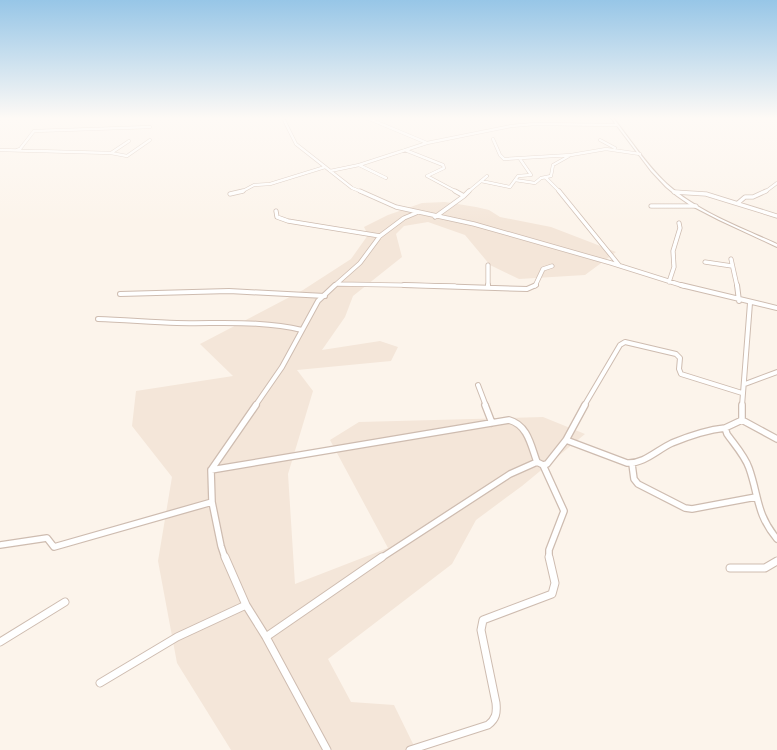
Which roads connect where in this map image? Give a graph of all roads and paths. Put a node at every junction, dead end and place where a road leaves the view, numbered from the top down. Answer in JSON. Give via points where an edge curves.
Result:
{"nodes":[{"id":1,"x":111,"y":153,"type":"edge"},
{"id":2,"x":132,"y":153,"type":"edge"},
{"id":3,"x":308,"y":153,"type":"edge"},
{"id":4,"x":396,"y":153,"type":"edge"},
{"id":5,"x":413,"y":153,"type":"edge"},
{"id":6,"x":500,"y":153,"type":"edge"},
{"id":7,"x":583,"y":153,"type":"edge"},
{"id":8,"x":633,"y":153,"type":"edge"},
{"id":9,"x":640,"y":154,"type":"joint"},
{"id":10,"x":571,"y":155,"type":"junction"},
{"id":11,"x":520,"y":159,"type":"junction"},
{"id":12,"x":359,"y":165,"type":"junction"},
{"id":13,"x":326,"y":167,"type":"junction"},
{"id":14,"x":330,"y":171,"type":"junction"},
{"id":15,"x":487,"y":176,"type":"dead end"},
{"id":16,"x":386,"y":178,"type":"dead end"},
{"id":17,"x":545,"y":178,"type":"junction"},
{"id":18,"x":515,"y":180,"type":"junction"},
{"id":19,"x":481,"y":181,"type":"junction"},
{"id":20,"x":776,"y":181,"type":"edge"},
{"id":21,"x":674,"y":192,"type":"junction"},
{"id":22,"x":230,"y":194,"type":"dead end"},
{"id":23,"x":464,"y":196,"type":"junction"},
{"id":24,"x":738,"y":203,"type":"junction"},
{"id":25,"x":651,"y":206,"type":"dead end"},
{"id":26,"x":696,"y":206,"type":"junction"},
{"id":27,"x":276,"y":211,"type":"dead end"},
{"id":28,"x":416,"y":213,"type":"junction"},
{"id":29,"x":777,"y":216,"type":"edge"},
{"id":30,"x":435,"y":217,"type":"junction"},
{"id":31,"x":679,"y":223,"type":"dead end"},
{"id":32,"x":380,"y":236,"type":"junction"},
{"id":33,"x":777,"y":246,"type":"edge"},
{"id":34,"x":731,"y":258,"type":"dead end"},
{"id":35,"x":705,"y":262,"type":"dead end"},
{"id":36,"x":488,"y":264,"type":"dead end"},
{"id":37,"x":619,"y":265,"type":"junction"},
{"id":38,"x":552,"y":266,"type":"dead end"},
{"id":39,"x":732,"y":266,"type":"junction"},
{"id":40,"x":669,"y":282,"type":"junction"},
{"id":41,"x":337,"y":284,"type":"junction"},
{"id":42,"x":488,"y":287,"type":"junction"},
{"id":43,"x":120,"y":294,"type":"dead end"},
{"id":44,"x":324,"y":296,"type":"junction"},
{"id":45,"x":740,"y":301,"type":"junction"},
{"id":46,"x":750,"y":303,"type":"junction"},
{"id":47,"x":777,"y":308,"type":"edge"},
{"id":48,"x":98,"y":318,"type":"dead end"},
{"id":49,"x":302,"y":330,"type":"junction"},
{"id":50,"x":777,"y":372,"type":"edge"},
{"id":51,"x":745,"y":384,"type":"junction"},
{"id":52,"x":478,"y":385,"type":"dead end"},
{"id":53,"x":742,"y":393,"type":"junction"},
{"id":54,"x":742,"y":420,"type":"junction"},
{"id":55,"x":492,"y":423,"type":"junction"},
{"id":56,"x":725,"y":428,"type":"junction"},
{"id":57,"x":777,"y":439,"type":"edge"},
{"id":58,"x":566,"y":440,"type":"junction"},
{"id":59,"x":540,"y":464,"type":"junction"},
{"id":60,"x":632,"y":464,"type":"junction"},
{"id":61,"x":211,"y":470,"type":"junction"},
{"id":62,"x":756,"y":497,"type":"junction"},
{"id":63,"x":212,"y":502,"type":"junction"},
{"id":64,"x":777,"y":539,"type":"edge"},
{"id":65,"x":0,"y":545,"type":"edge"},
{"id":66,"x":777,"y":561,"type":"edge"},
{"id":67,"x":730,"y":568,"type":"dead end"},
{"id":68,"x":65,"y":602,"type":"dead end"},
{"id":69,"x":246,"y":605,"type":"junction"},
{"id":70,"x":266,"y":637,"type":"junction"},
{"id":71,"x":0,"y":642,"type":"edge"},
{"id":72,"x":100,"y":684,"type":"dead end"},
{"id":73,"x":327,"y":750,"type":"edge"},
{"id":74,"x":410,"y":750,"type":"edge"}],
"edges":[{"from":1,"to":2,"type":"street","via":[[128,156]]},
{"from":3,"to":13,"type":"street"},
{"from":4,"to":12,"type":"street"},
{"from":5,"to":23,"type":"street","via":[[443,165],[444,168],[427,176]]},
{"from":6,"to":11,"type":"street","via":[[503,158]]},
{"from":7,"to":10,"type":"street"},
{"from":8,"to":9,"type":"street"},
{"from":9,"to":21,"type":"street"},
{"from":10,"to":11,"type":"street"},
{"from":10,"to":17,"type":"street","via":[[553,165],[552,176]]},
{"from":11,"to":18,"type":"street","via":[[532,174],[519,176]]},
{"from":12,"to":14,"type":"street"},
{"from":12,"to":16,"type":"street"},
{"from":13,"to":14,"type":"street"},
{"from":13,"to":22,"type":"street","via":[[267,185],[254,185],[241,193]]},
{"from":14,"to":28,"type":"street","via":[[352,188],[387,204]]},
{"from":15,"to":19,"type":"street"},
{"from":17,"to":18,"type":"street","via":[[535,183]]},
{"from":17,"to":37,"type":"street","via":[[562,194]]},
{"from":18,"to":19,"type":"street","via":[[512,186],[508,187]]},
{"from":19,"to":23,"type":"street"},
{"from":20,"to":24,"type":"street","via":[[763,194],[745,198]]},
{"from":21,"to":24,"type":"street","via":[[699,193]]},
{"from":21,"to":26,"type":"street"},
{"from":23,"to":30,"type":"street"},
{"from":24,"to":29,"type":"street"},
{"from":25,"to":26,"type":"street"},
{"from":26,"to":33,"type":"street"},
{"from":27,"to":32,"type":"street","via":[[277,217],[288,221]]},
{"from":28,"to":30,"type":"street"},
{"from":28,"to":32,"type":"street","via":[[404,218]]},
{"from":30,"to":37,"type":"street","via":[[474,224]]},
{"from":31,"to":40,"type":"street","via":[[676,248],[673,251],[674,266]]},
{"from":32,"to":41,"type":"street","via":[[365,256]]},
{"from":34,"to":39,"type":"street"},
{"from":35,"to":39,"type":"street"},
{"from":36,"to":42,"type":"street"},
{"from":37,"to":40,"type":"street"},
{"from":38,"to":42,"type":"street","via":[[543,269],[535,287],[531,289]]},
{"from":39,"to":45,"type":"street"},
{"from":40,"to":45,"type":"street"},
{"from":41,"to":42,"type":"street"},
{"from":41,"to":44,"type":"street"},
{"from":43,"to":44,"type":"street","via":[[229,291]]},
{"from":44,"to":49,"type":"street","via":[[318,301]]},
{"from":45,"to":46,"type":"street"},
{"from":46,"to":47,"type":"street"},
{"from":46,"to":51,"type":"street"},
{"from":48,"to":49,"type":"street","via":[[177,323],[246,323]]},
{"from":49,"to":61,"type":"street","via":[[282,367]]},
{"from":50,"to":51,"type":"street"},
{"from":51,"to":53,"type":"street"},
{"from":52,"to":55,"type":"street"},
{"from":53,"to":54,"type":"street"},
{"from":53,"to":58,"type":"street","via":[[681,374],[678,369],[680,358],[676,354],[625,342],[620,345],[597,382]]},
{"from":54,"to":56,"type":"street"},
{"from":54,"to":57,"type":"street"},
{"from":55,"to":59,"type":"street","via":[[508,420],[519,422]]},
{"from":55,"to":61,"type":"street"},
{"from":56,"to":60,"type":"street","via":[[688,436]]},
{"from":56,"to":62,"type":"street","via":[[749,466]]},
{"from":58,"to":59,"type":"street","via":[[549,463]]},
{"from":58,"to":60,"type":"street"},
{"from":59,"to":70,"type":"street","via":[[510,474],[349,578]]},
{"from":59,"to":74,"type":"street","via":[[564,511],[548,550],[556,587],[552,594],[483,620],[481,630],[496,703],[495,720],[488,725]]},
{"from":60,"to":62,"type":"street","via":[[634,479],[638,484],[685,508],[700,508]]},
{"from":61,"to":63,"type":"street"},
{"from":62,"to":64,"type":"street","via":[[767,527]]},
{"from":63,"to":65,"type":"street","via":[[54,547],[47,538]]},
{"from":63,"to":69,"type":"street","via":[[220,546]]},
{"from":66,"to":67,"type":"street","via":[[765,568]]},
{"from":68,"to":71,"type":"street"},
{"from":69,"to":70,"type":"street"},
{"from":69,"to":72,"type":"street","via":[[177,637]]},
{"from":70,"to":73,"type":"street"}]}
